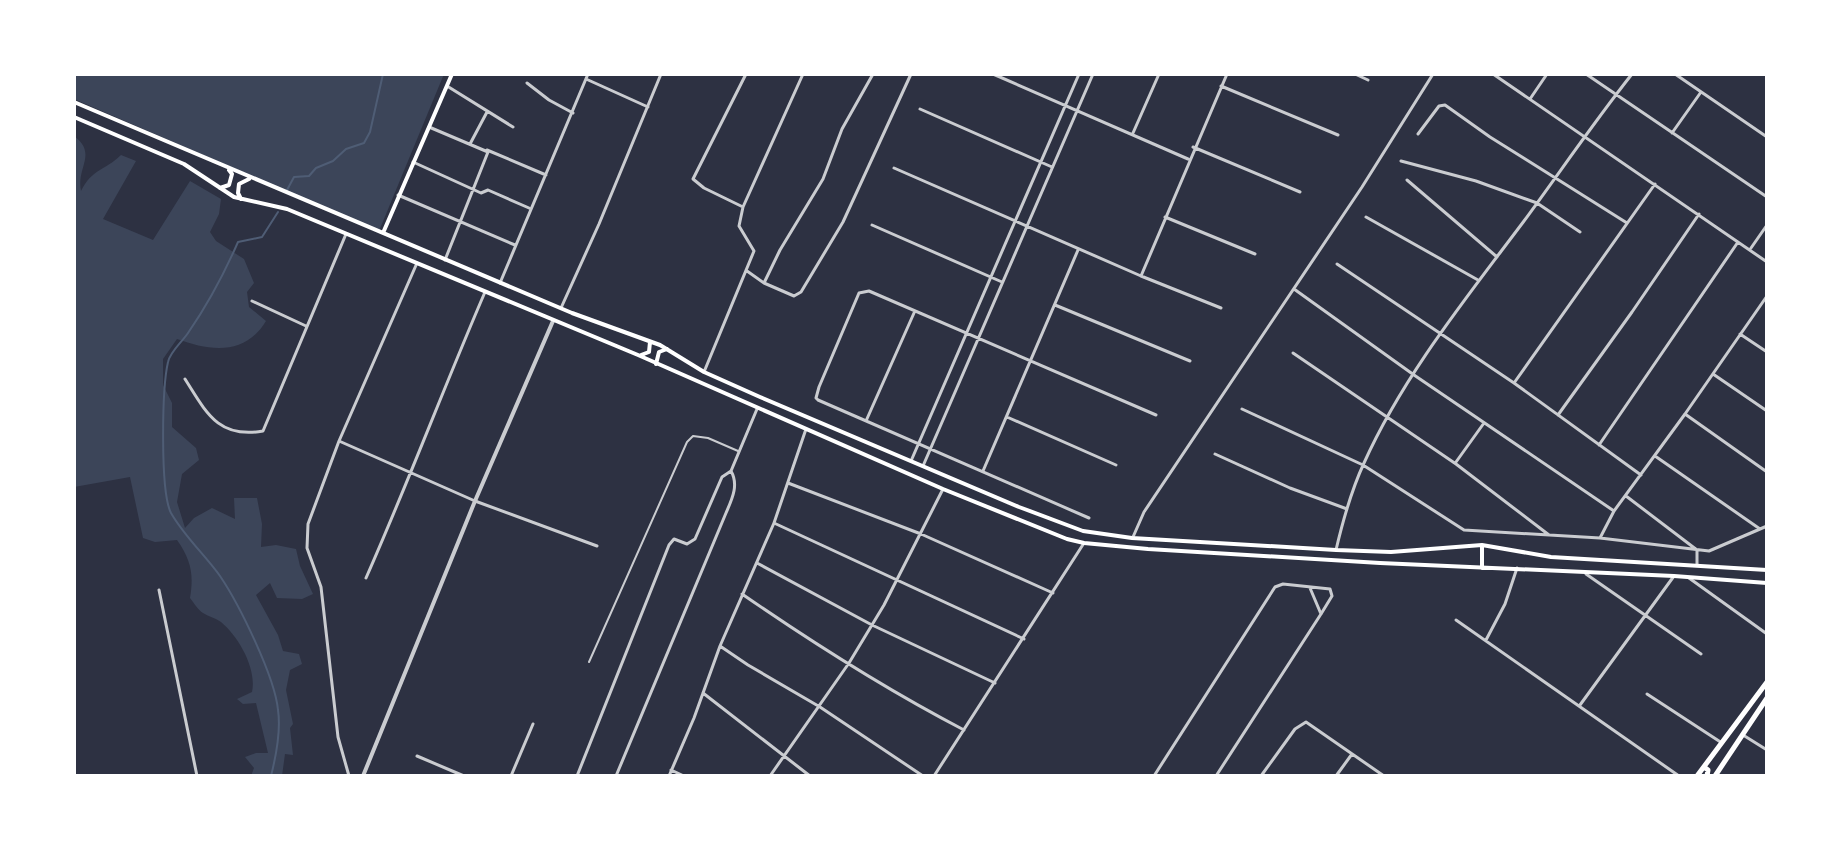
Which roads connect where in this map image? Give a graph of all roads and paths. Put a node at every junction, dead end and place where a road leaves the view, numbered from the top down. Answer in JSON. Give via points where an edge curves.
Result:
{"nodes":[{"id":1,"x":452,"y":74,"type":"edge"},
{"id":2,"x":661,"y":74,"type":"edge"},
{"id":3,"x":746,"y":74,"type":"edge"},
{"id":4,"x":803,"y":74,"type":"edge"},
{"id":5,"x":873,"y":74,"type":"edge"},
{"id":6,"x":911,"y":74,"type":"edge"},
{"id":7,"x":993,"y":74,"type":"edge"},
{"id":8,"x":1079,"y":74,"type":"edge"},
{"id":9,"x":1093,"y":74,"type":"edge"},
{"id":10,"x":1159,"y":74,"type":"edge"},
{"id":11,"x":1227,"y":74,"type":"edge"},
{"id":12,"x":1355,"y":74,"type":"edge"},
{"id":13,"x":1433,"y":74,"type":"edge"},
{"id":14,"x":1493,"y":74,"type":"edge"},
{"id":15,"x":1547,"y":74,"type":"edge"},
{"id":16,"x":1586,"y":74,"type":"edge"},
{"id":17,"x":1632,"y":74,"type":"edge"},
{"id":18,"x":1675,"y":74,"type":"edge"},
{"id":19,"x":587,"y":77,"type":"edge"},
{"id":20,"x":1368,"y":80,"type":"dead end"},
{"id":21,"x":527,"y":83,"type":"dead end"},
{"id":22,"x":447,"y":86,"type":"junction"},
{"id":23,"x":1221,"y":86,"type":"junction"},
{"id":24,"x":1701,"y":92,"type":"junction"},
{"id":25,"x":1615,"y":95,"type":"junction"},
{"id":26,"x":1530,"y":99,"type":"junction"},
{"id":27,"x":74,"y":102,"type":"edge"},
{"id":28,"x":1065,"y":106,"type":"junction"},
{"id":29,"x":648,"y":107,"type":"junction"},
{"id":30,"x":920,"y":109,"type":"dead end"},
{"id":31,"x":1077,"y":110,"type":"junction"},
{"id":32,"x":487,"y":112,"type":"junction"},
{"id":33,"x":573,"y":113,"type":"junction"},
{"id":34,"x":74,"y":117,"type":"edge"},
{"id":35,"x":428,"y":127,"type":"junction"},
{"id":36,"x":513,"y":127,"type":"dead end"},
{"id":37,"x":1133,"y":133,"type":"junction"},
{"id":38,"x":1672,"y":133,"type":"junction"},
{"id":39,"x":1418,"y":134,"type":"dead end"},
{"id":40,"x":1338,"y":135,"type":"dead end"},
{"id":41,"x":1586,"y":136,"type":"junction"},
{"id":42,"x":1767,"y":137,"type":"edge"},
{"id":43,"x":470,"y":144,"type":"junction"},
{"id":44,"x":1193,"y":147,"type":"junction"},
{"id":45,"x":487,"y":150,"type":"junction"},
{"id":46,"x":1188,"y":159,"type":"junction"},
{"id":47,"x":1401,"y":161,"type":"dead end"},
{"id":48,"x":413,"y":162,"type":"junction"},
{"id":49,"x":1041,"y":162,"type":"junction"},
{"id":50,"x":1052,"y":167,"type":"junction"},
{"id":51,"x":894,"y":168,"type":"dead end"},
{"id":52,"x":229,"y":169,"type":"junction"},
{"id":53,"x":546,"y":175,"type":"junction"},
{"id":54,"x":1556,"y":178,"type":"junction"},
{"id":55,"x":252,"y":179,"type":"junction"},
{"id":56,"x":1407,"y":180,"type":"dead end"},
{"id":57,"x":1655,"y":184,"type":"junction"},
{"id":58,"x":217,"y":188,"type":"junction"},
{"id":59,"x":474,"y":188,"type":"junction"},
{"id":60,"x":1300,"y":192,"type":"dead end"},
{"id":61,"x":398,"y":195,"type":"junction"},
{"id":62,"x":1767,"y":197,"type":"edge"},
{"id":63,"x":242,"y":200,"type":"junction"},
{"id":64,"x":1537,"y":203,"type":"junction"},
{"id":65,"x":743,"y":207,"type":"junction"},
{"id":66,"x":531,"y":209,"type":"junction"},
{"id":67,"x":1699,"y":214,"type":"junction"},
{"id":68,"x":1165,"y":217,"type":"junction"},
{"id":69,"x":1366,"y":217,"type":"dead end"},
{"id":70,"x":460,"y":220,"type":"junction"},
{"id":71,"x":1016,"y":220,"type":"junction"},
{"id":72,"x":1627,"y":223,"type":"junction"},
{"id":73,"x":872,"y":225,"type":"dead end"},
{"id":74,"x":1027,"y":225,"type":"junction"},
{"id":75,"x":1767,"y":225,"type":"edge"},
{"id":76,"x":1580,"y":232,"type":"dead end"},
{"id":77,"x":346,"y":234,"type":"junction"},
{"id":78,"x":383,"y":234,"type":"junction"},
{"id":79,"x":1738,"y":242,"type":"junction"},
{"id":80,"x":515,"y":245,"type":"junction"},
{"id":81,"x":1078,"y":248,"type":"junction"},
{"id":82,"x":1750,"y":250,"type":"junction"},
{"id":83,"x":1255,"y":254,"type":"dead end"},
{"id":84,"x":1497,"y":257,"type":"junction"},
{"id":85,"x":445,"y":260,"type":"junction"},
{"id":86,"x":1767,"y":262,"type":"edge"},
{"id":87,"x":417,"y":263,"type":"junction"},
{"id":88,"x":1337,"y":264,"type":"dead end"},
{"id":89,"x":747,"y":271,"type":"junction"},
{"id":90,"x":1141,"y":276,"type":"junction"},
{"id":91,"x":991,"y":277,"type":"junction"},
{"id":92,"x":1479,"y":280,"type":"junction"},
{"id":93,"x":1002,"y":282,"type":"junction"},
{"id":94,"x":500,"y":283,"type":"junction"},
{"id":95,"x":764,"y":283,"type":"junction"},
{"id":96,"x":1294,"y":289,"type":"junction"},
{"id":97,"x":485,"y":292,"type":"junction"},
{"id":98,"x":1767,"y":296,"type":"edge"},
{"id":99,"x":252,"y":301,"type":"dead end"},
{"id":100,"x":1055,"y":305,"type":"junction"},
{"id":101,"x":561,"y":308,"type":"junction"},
{"id":102,"x":1221,"y":308,"type":"dead end"},
{"id":103,"x":914,"y":313,"type":"junction"},
{"id":104,"x":553,"y":321,"type":"junction"},
{"id":105,"x":306,"y":326,"type":"junction"},
{"id":106,"x":967,"y":334,"type":"junction"},
{"id":107,"x":1740,"y":334,"type":"junction"},
{"id":108,"x":1441,"y":335,"type":"junction"},
{"id":109,"x":978,"y":338,"type":"junction"},
{"id":110,"x":649,"y":341,"type":"junction"},
{"id":111,"x":667,"y":349,"type":"junction"},
{"id":112,"x":1767,"y":352,"type":"edge"},
{"id":113,"x":1293,"y":353,"type":"dead end"},
{"id":114,"x":638,"y":355,"type":"junction"},
{"id":115,"x":1190,"y":361,"type":"dead end"},
{"id":116,"x":1030,"y":362,"type":"junction"},
{"id":117,"x":656,"y":365,"type":"junction"},
{"id":118,"x":704,"y":372,"type":"junction"},
{"id":119,"x":1713,"y":374,"type":"junction"},
{"id":120,"x":1414,"y":375,"type":"junction"},
{"id":121,"x":185,"y":379,"type":"dead end"},
{"id":122,"x":1514,"y":383,"type":"junction"},
{"id":123,"x":757,"y":409,"type":"junction"},
{"id":124,"x":1242,"y":409,"type":"dead end"},
{"id":125,"x":1767,"y":411,"type":"edge"},
{"id":126,"x":1685,"y":414,"type":"junction"},
{"id":127,"x":1156,"y":415,"type":"dead end"},
{"id":128,"x":1558,"y":415,"type":"junction"},
{"id":129,"x":1007,"y":417,"type":"junction"},
{"id":130,"x":1388,"y":417,"type":"junction"},
{"id":131,"x":866,"y":421,"type":"junction"},
{"id":132,"x":1484,"y":423,"type":"junction"},
{"id":133,"x":806,"y":429,"type":"junction"},
{"id":134,"x":339,"y":441,"type":"junction"},
{"id":135,"x":919,"y":444,"type":"junction"},
{"id":136,"x":1599,"y":445,"type":"junction"},
{"id":137,"x":931,"y":449,"type":"junction"},
{"id":138,"x":739,"y":452,"type":"junction"},
{"id":139,"x":1215,"y":454,"type":"dead end"},
{"id":140,"x":1655,"y":456,"type":"junction"},
{"id":141,"x":911,"y":461,"type":"junction"},
{"id":142,"x":1456,"y":464,"type":"junction"},
{"id":143,"x":1116,"y":465,"type":"dead end"},
{"id":144,"x":1363,"y":465,"type":"junction"},
{"id":145,"x":923,"y":466,"type":"junction"},
{"id":146,"x":731,"y":471,"type":"junction"},
{"id":147,"x":983,"y":471,"type":"junction"},
{"id":148,"x":412,"y":472,"type":"junction"},
{"id":149,"x":1767,"y":472,"type":"edge"},
{"id":150,"x":1641,"y":475,"type":"junction"},
{"id":151,"x":788,"y":483,"type":"junction"},
{"id":152,"x":943,"y":489,"type":"junction"},
{"id":153,"x":1626,"y":496,"type":"junction"},
{"id":154,"x":475,"y":501,"type":"junction"},
{"id":155,"x":1347,"y":509,"type":"junction"},
{"id":156,"x":1614,"y":511,"type":"junction"},
{"id":157,"x":1089,"y":518,"type":"dead end"},
{"id":158,"x":774,"y":523,"type":"junction"},
{"id":159,"x":1767,"y":526,"type":"edge"},
{"id":160,"x":1760,"y":530,"type":"junction"},
{"id":161,"x":921,"y":534,"type":"junction"},
{"id":162,"x":1549,"y":535,"type":"junction"},
{"id":163,"x":1132,"y":538,"type":"junction"},
{"id":164,"x":1600,"y":538,"type":"junction"},
{"id":165,"x":1084,"y":543,"type":"junction"},
{"id":166,"x":1482,"y":545,"type":"junction"},
{"id":167,"x":597,"y":546,"type":"dead end"},
{"id":168,"x":1336,"y":550,"type":"junction"},
{"id":169,"x":1697,"y":550,"type":"junction"},
{"id":170,"x":757,"y":563,"type":"junction"},
{"id":171,"x":1698,"y":566,"type":"junction"},
{"id":172,"x":1482,"y":568,"type":"junction"},
{"id":173,"x":1517,"y":568,"type":"junction"},
{"id":174,"x":1767,"y":570,"type":"edge"},
{"id":175,"x":1586,"y":573,"type":"junction"},
{"id":176,"x":1674,"y":576,"type":"junction"},
{"id":177,"x":1687,"y":577,"type":"junction"},
{"id":178,"x":366,"y":578,"type":"dead end"},
{"id":179,"x":898,"y":580,"type":"junction"},
{"id":180,"x":1767,"y":583,"type":"edge"},
{"id":181,"x":1309,"y":587,"type":"junction"},
{"id":182,"x":159,"y":590,"type":"dead end"},
{"id":183,"x":1053,"y":593,"type":"junction"},
{"id":184,"x":742,"y":594,"type":"junction"},
{"id":185,"x":1321,"y":614,"type":"junction"},
{"id":186,"x":1646,"y":615,"type":"junction"},
{"id":187,"x":1456,"y":620,"type":"dead end"},
{"id":188,"x":872,"y":625,"type":"junction"},
{"id":189,"x":1767,"y":634,"type":"edge"},
{"id":190,"x":1024,"y":639,"type":"junction"},
{"id":191,"x":1486,"y":640,"type":"junction"},
{"id":192,"x":720,"y":646,"type":"junction"},
{"id":193,"x":1701,"y":654,"type":"dead end"},
{"id":194,"x":589,"y":662,"type":"dead end"},
{"id":195,"x":849,"y":663,"type":"junction"},
{"id":196,"x":1767,"y":682,"type":"edge"},
{"id":197,"x":995,"y":683,"type":"junction"},
{"id":198,"x":703,"y":693,"type":"junction"},
{"id":199,"x":1647,"y":694,"type":"dead end"},
{"id":200,"x":1767,"y":698,"type":"edge"},
{"id":201,"x":1580,"y":706,"type":"junction"},
{"id":202,"x":820,"y":707,"type":"junction"},
{"id":203,"x":533,"y":724,"type":"dead end"},
{"id":204,"x":964,"y":730,"type":"junction"},
{"id":205,"x":1743,"y":735,"type":"junction"},
{"id":206,"x":1722,"y":743,"type":"junction"},
{"id":207,"x":1767,"y":750,"type":"edge"},
{"id":208,"x":1352,"y":754,"type":"junction"},
{"id":209,"x":417,"y":756,"type":"dead end"},
{"id":210,"x":784,"y":757,"type":"junction"},
{"id":211,"x":1704,"y":767,"type":"junction"},
{"id":212,"x":671,"y":770,"type":"junction"},
{"id":213,"x":197,"y":776,"type":"edge"},
{"id":214,"x":349,"y":776,"type":"edge"},
{"id":215,"x":363,"y":776,"type":"edge"},
{"id":216,"x":464,"y":776,"type":"edge"},
{"id":217,"x":511,"y":776,"type":"edge"},
{"id":218,"x":577,"y":776,"type":"edge"},
{"id":219,"x":616,"y":776,"type":"edge"},
{"id":220,"x":669,"y":776,"type":"edge"},
{"id":221,"x":684,"y":776,"type":"edge"},
{"id":222,"x":770,"y":776,"type":"edge"},
{"id":223,"x":810,"y":776,"type":"edge"},
{"id":224,"x":923,"y":776,"type":"edge"},
{"id":225,"x":934,"y":776,"type":"edge"},
{"id":226,"x":1154,"y":776,"type":"edge"},
{"id":227,"x":1216,"y":776,"type":"edge"},
{"id":228,"x":1261,"y":776,"type":"edge"},
{"id":229,"x":1336,"y":776,"type":"edge"},
{"id":230,"x":1384,"y":776,"type":"edge"},
{"id":231,"x":1679,"y":776,"type":"edge"},
{"id":232,"x":1697,"y":776,"type":"edge"},
{"id":233,"x":1707,"y":776,"type":"edge"},
{"id":234,"x":1715,"y":776,"type":"edge"}],
"edges":[{"from":1,"to":22,"type":"main road"},
{"from":2,"to":29,"type":"street"},
{"from":3,"to":65,"type":"street","via":[[693,179]]},
{"from":4,"to":65,"type":"street"},
{"from":5,"to":95,"type":"street","via":[[842,129],[823,179]]},
{"from":6,"to":95,"type":"street","via":[[832,243],[801,292],[794,296]]},
{"from":7,"to":28,"type":"street"},
{"from":8,"to":28,"type":"street"},
{"from":9,"to":31,"type":"street"},
{"from":10,"to":37,"type":"street"},
{"from":11,"to":23,"type":"street"},
{"from":12,"to":20,"type":"street"},
{"from":13,"to":96,"type":"street"},
{"from":14,"to":26,"type":"street"},
{"from":15,"to":26,"type":"street"},
{"from":16,"to":25,"type":"street"},
{"from":17,"to":25,"type":"street"},
{"from":18,"to":24,"type":"street"},
{"from":19,"to":29,"type":"street"},
{"from":19,"to":33,"type":"street"},
{"from":21,"to":33,"type":"street"},
{"from":22,"to":32,"type":"street"},
{"from":22,"to":35,"type":"main road"},
{"from":23,"to":40,"type":"street"},
{"from":23,"to":44,"type":"street"},
{"from":24,"to":38,"type":"street"},
{"from":24,"to":42,"type":"street"},
{"from":25,"to":38,"type":"street"},
{"from":25,"to":41,"type":"street"},
{"from":26,"to":41,"type":"street"},
{"from":27,"to":52,"type":"main road"},
{"from":28,"to":31,"type":"street"},
{"from":28,"to":49,"type":"street"},
{"from":29,"to":101,"type":"street"},
{"from":30,"to":49,"type":"street"},
{"from":31,"to":37,"type":"street"},
{"from":31,"to":50,"type":"street"},
{"from":32,"to":36,"type":"street"},
{"from":32,"to":43,"type":"street"},
{"from":33,"to":53,"type":"street"},
{"from":34,"to":58,"type":"main road","via":[[184,164]]},
{"from":35,"to":43,"type":"street"},
{"from":35,"to":48,"type":"main road"},
{"from":37,"to":46,"type":"street"},
{"from":38,"to":62,"type":"street"},
{"from":39,"to":54,"type":"street","via":[[1445,105]]},
{"from":41,"to":54,"type":"street"},
{"from":41,"to":57,"type":"street"},
{"from":43,"to":45,"type":"street"},
{"from":44,"to":46,"type":"street"},
{"from":44,"to":60,"type":"street"},
{"from":45,"to":53,"type":"street"},
{"from":45,"to":59,"type":"street"},
{"from":46,"to":68,"type":"street"},
{"from":47,"to":64,"type":"street"},
{"from":48,"to":59,"type":"street"},
{"from":48,"to":61,"type":"main road"},
{"from":49,"to":50,"type":"street"},
{"from":49,"to":71,"type":"street"},
{"from":50,"to":74,"type":"street"},
{"from":51,"to":71,"type":"street"},
{"from":52,"to":55,"type":"main road"},
{"from":52,"to":58,"type":"main road","via":[[229,185]]},
{"from":53,"to":66,"type":"street"},
{"from":54,"to":64,"type":"street"},
{"from":54,"to":72,"type":"street"},
{"from":55,"to":63,"type":"main road","via":[[239,184]]},
{"from":55,"to":78,"type":"main road"},
{"from":56,"to":84,"type":"street"},
{"from":57,"to":67,"type":"street"},
{"from":57,"to":72,"type":"street"},
{"from":58,"to":63,"type":"main road"},
{"from":59,"to":66,"type":"street"},
{"from":59,"to":70,"type":"street"},
{"from":61,"to":70,"type":"street"},
{"from":61,"to":78,"type":"main road"},
{"from":63,"to":77,"type":"main road","via":[[276,205]]},
{"from":64,"to":76,"type":"street"},
{"from":64,"to":84,"type":"street"},
{"from":65,"to":89,"type":"street","via":[[739,226],[754,251]]},
{"from":66,"to":80,"type":"street"},
{"from":67,"to":79,"type":"street"},
{"from":67,"to":128,"type":"street"},
{"from":68,"to":83,"type":"street"},
{"from":68,"to":90,"type":"street"},
{"from":69,"to":92,"type":"street"},
{"from":70,"to":80,"type":"street"},
{"from":70,"to":85,"type":"street"},
{"from":71,"to":74,"type":"street"},
{"from":71,"to":91,"type":"street"},
{"from":72,"to":122,"type":"street"},
{"from":73,"to":91,"type":"street"},
{"from":74,"to":81,"type":"street"},
{"from":74,"to":93,"type":"street"},
{"from":75,"to":82,"type":"street"},
{"from":77,"to":87,"type":"main road"},
{"from":77,"to":105,"type":"street"},
{"from":78,"to":85,"type":"main road"},
{"from":79,"to":82,"type":"street"},
{"from":79,"to":136,"type":"street"},
{"from":80,"to":94,"type":"street"},
{"from":81,"to":90,"type":"street"},
{"from":81,"to":100,"type":"street"},
{"from":82,"to":86,"type":"street"},
{"from":84,"to":92,"type":"street"},
{"from":85,"to":94,"type":"main road"},
{"from":87,"to":97,"type":"main road"},
{"from":87,"to":134,"type":"street"},
{"from":88,"to":108,"type":"street"},
{"from":89,"to":95,"type":"street"},
{"from":89,"to":118,"type":"street"},
{"from":90,"to":102,"type":"street"},
{"from":91,"to":93,"type":"street"},
{"from":91,"to":106,"type":"street"},
{"from":92,"to":108,"type":"street"},
{"from":93,"to":109,"type":"street"},
{"from":94,"to":101,"type":"main road"},
{"from":96,"to":120,"type":"street"},
{"from":96,"to":163,"type":"street","via":[[1144,512]]},
{"from":97,"to":104,"type":"main road"},
{"from":97,"to":148,"type":"street"},
{"from":98,"to":107,"type":"street"},
{"from":99,"to":105,"type":"street"},
{"from":100,"to":115,"type":"street"},
{"from":100,"to":116,"type":"street"},
{"from":101,"to":110,"type":"main road"},
{"from":103,"to":106,"type":"street"},
{"from":103,"to":131,"type":"street"},
{"from":103,"to":131,"type":"street","via":[[869,291],[859,293],[816,398]]},
{"from":104,"to":114,"type":"main road"},
{"from":104,"to":154,"type":"street"},
{"from":105,"to":121,"type":"street","via":[[261,432],[219,426]]},
{"from":106,"to":109,"type":"street"},
{"from":106,"to":135,"type":"street"},
{"from":107,"to":112,"type":"street"},
{"from":107,"to":119,"type":"street"},
{"from":108,"to":120,"type":"street"},
{"from":108,"to":122,"type":"street"},
{"from":109,"to":116,"type":"street"},
{"from":109,"to":137,"type":"street"},
{"from":110,"to":111,"type":"main road"},
{"from":110,"to":114,"type":"main road","via":[[649,352]]},
{"from":111,"to":117,"type":"main road","via":[[659,352]]},
{"from":111,"to":118,"type":"main road"},
{"from":113,"to":130,"type":"street"},
{"from":114,"to":117,"type":"main road"},
{"from":116,"to":127,"type":"street"},
{"from":116,"to":129,"type":"street"},
{"from":117,"to":123,"type":"main road"},
{"from":118,"to":141,"type":"main road"},
{"from":119,"to":125,"type":"street"},
{"from":119,"to":126,"type":"street"},
{"from":120,"to":130,"type":"street"},
{"from":120,"to":132,"type":"street"},
{"from":122,"to":128,"type":"street"},
{"from":123,"to":133,"type":"main road"},
{"from":123,"to":138,"type":"street"},
{"from":124,"to":144,"type":"street"},
{"from":126,"to":140,"type":"street"},
{"from":126,"to":149,"type":"street"},
{"from":128,"to":136,"type":"street"},
{"from":129,"to":143,"type":"street"},
{"from":129,"to":147,"type":"street"},
{"from":130,"to":142,"type":"street"},
{"from":130,"to":144,"type":"street"},
{"from":131,"to":135,"type":"street"},
{"from":132,"to":142,"type":"street"},
{"from":132,"to":156,"type":"street"},
{"from":133,"to":151,"type":"street"},
{"from":133,"to":152,"type":"main road"},
{"from":134,"to":148,"type":"street"},
{"from":134,"to":214,"type":"street","via":[[317,496],[307,548],[321,587],[338,737]]},
{"from":135,"to":137,"type":"street"},
{"from":135,"to":141,"type":"street"},
{"from":136,"to":150,"type":"street"},
{"from":137,"to":145,"type":"street"},
{"from":137,"to":147,"type":"street"},
{"from":138,"to":146,"type":"street"},
{"from":138,"to":194,"type":"lane","via":[[702,436],[687,442]]},
{"from":139,"to":155,"type":"street"},
{"from":140,"to":150,"type":"street"},
{"from":140,"to":160,"type":"street"},
{"from":141,"to":145,"type":"main road"},
{"from":142,"to":162,"type":"street"},
{"from":144,"to":155,"type":"street"},
{"from":144,"to":162,"type":"street","via":[[1460,528]]},
{"from":145,"to":163,"type":"main road","via":[[1083,531]]},
{"from":146,"to":218,"type":"street","via":[[722,477],[695,539],[687,544],[674,539],[669,545]]},
{"from":146,"to":219,"type":"street","via":[[733,496]]},
{"from":147,"to":157,"type":"street"},
{"from":148,"to":154,"type":"street"},
{"from":148,"to":178,"type":"street"},
{"from":150,"to":153,"type":"street"},
{"from":151,"to":158,"type":"street"},
{"from":151,"to":161,"type":"street"},
{"from":152,"to":161,"type":"street"},
{"from":152,"to":165,"type":"main road"},
{"from":153,"to":156,"type":"street"},
{"from":153,"to":169,"type":"street"},
{"from":154,"to":167,"type":"street"},
{"from":154,"to":215,"type":"street"},
{"from":155,"to":168,"type":"street"},
{"from":156,"to":164,"type":"street"},
{"from":158,"to":170,"type":"street"},
{"from":158,"to":179,"type":"street"},
{"from":159,"to":160,"type":"street"},
{"from":160,"to":169,"type":"street","via":[[1709,551]]},
{"from":161,"to":179,"type":"street"},
{"from":161,"to":183,"type":"street"},
{"from":162,"to":164,"type":"street"},
{"from":163,"to":168,"type":"main road"},
{"from":164,"to":169,"type":"street"},
{"from":165,"to":172,"type":"main road"},
{"from":165,"to":183,"type":"street"},
{"from":166,"to":168,"type":"main road"},
{"from":166,"to":171,"type":"main road","via":[[1551,557]]},
{"from":166,"to":172,"type":"main road"},
{"from":169,"to":171,"type":"street"},
{"from":170,"to":184,"type":"street"},
{"from":170,"to":188,"type":"street"},
{"from":171,"to":174,"type":"main road"},
{"from":172,"to":173,"type":"main road"},
{"from":173,"to":175,"type":"main road"},
{"from":173,"to":191,"type":"street"},
{"from":175,"to":176,"type":"main road"},
{"from":175,"to":186,"type":"street"},
{"from":176,"to":177,"type":"main road"},
{"from":176,"to":186,"type":"street"},
{"from":177,"to":180,"type":"main road"},
{"from":177,"to":189,"type":"street"},
{"from":179,"to":188,"type":"street"},
{"from":179,"to":190,"type":"street"},
{"from":181,"to":185,"type":"street"},
{"from":181,"to":185,"type":"street","via":[[1330,589],[1332,596]]},
{"from":181,"to":226,"type":"street","via":[[1275,587]]},
{"from":182,"to":213,"type":"street"},
{"from":183,"to":190,"type":"street"},
{"from":184,"to":192,"type":"street"},
{"from":184,"to":195,"type":"street"},
{"from":185,"to":227,"type":"street"},
{"from":186,"to":193,"type":"street"},
{"from":186,"to":201,"type":"street"},
{"from":187,"to":191,"type":"street"},
{"from":188,"to":195,"type":"street"},
{"from":188,"to":197,"type":"street"},
{"from":190,"to":197,"type":"street"},
{"from":191,"to":201,"type":"street"},
{"from":192,"to":198,"type":"street"},
{"from":192,"to":202,"type":"street"},
{"from":195,"to":202,"type":"street"},
{"from":195,"to":204,"type":"street"},
{"from":196,"to":206,"type":"main road"},
{"from":197,"to":204,"type":"street"},
{"from":198,"to":210,"type":"street"},
{"from":198,"to":212,"type":"street"},
{"from":199,"to":206,"type":"street"},
{"from":200,"to":205,"type":"main road"},
{"from":201,"to":231,"type":"street"},
{"from":202,"to":210,"type":"street"},
{"from":202,"to":224,"type":"street"},
{"from":203,"to":217,"type":"street"},
{"from":204,"to":225,"type":"street"},
{"from":205,"to":207,"type":"street"},
{"from":205,"to":234,"type":"main road"},
{"from":206,"to":211,"type":"main road"},
{"from":208,"to":228,"type":"street","via":[[1303,722]]},
{"from":208,"to":229,"type":"street"},
{"from":208,"to":230,"type":"street"},
{"from":209,"to":216,"type":"street"},
{"from":210,"to":222,"type":"street"},
{"from":210,"to":223,"type":"street"},
{"from":211,"to":232,"type":"main road"},
{"from":211,"to":233,"type":"main road"},
{"from":212,"to":220,"type":"street"},
{"from":212,"to":221,"type":"street"}]}
